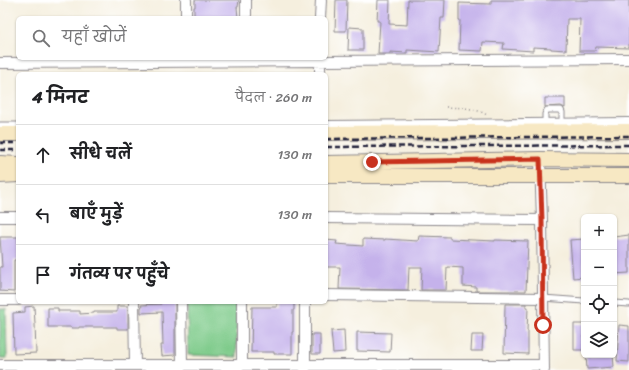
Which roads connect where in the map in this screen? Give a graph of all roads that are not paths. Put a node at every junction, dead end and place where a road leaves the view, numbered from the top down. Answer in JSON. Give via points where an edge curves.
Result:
{"nodes":[{"id":1,"x":186,"y":0,"type":"edge"},
{"id":2,"x":246,"y":0,"type":"edge"},
{"id":3,"x":321,"y":0,"type":"edge"},
{"id":4,"x":186,"y":16,"type":"edge"},
{"id":5,"x":246,"y":16,"type":"edge"},
{"id":6,"x":320,"y":16,"type":"edge"},
{"id":7,"x":629,"y":59,"type":"edge"},
{"id":8,"x":186,"y":60,"type":"edge"},
{"id":9,"x":246,"y":60,"type":"edge"},
{"id":10,"x":320,"y":60,"type":"edge"},
{"id":11,"x":328,"y":60,"type":"edge"},
{"id":12,"x":0,"y":63,"type":"edge"},
{"id":13,"x":320,"y":72,"type":"edge"},
{"id":14,"x":629,"y":124,"type":"edge"},
{"id":15,"x":0,"y":125,"type":"edge"},
{"id":16,"x":16,"y":125,"type":"edge"},
{"id":17,"x":328,"y":126,"type":"edge"},
{"id":18,"x":629,"y":131,"type":"edge"},
{"id":19,"x":328,"y":133,"type":"edge"},
{"id":20,"x":0,"y":134,"type":"edge"},
{"id":21,"x":16,"y":134,"type":"edge"},
{"id":22,"x":540,"y":159,"type":"junction"},
{"id":23,"x":629,"y":160,"type":"edge"},
{"id":24,"x":0,"y":163,"type":"edge"},
{"id":25,"x":328,"y":163,"type":"edge"},
{"id":26,"x":16,"y":164,"type":"edge"},
{"id":27,"x":16,"y":175,"type":"edge"},
{"id":28,"x":0,"y":176,"type":"edge"},
{"id":29,"x":328,"y":176,"type":"edge"},
{"id":30,"x":540,"y":176,"type":"junction"},
{"id":31,"x":629,"y":176,"type":"edge"},
{"id":32,"x":0,"y":217,"type":"edge"},
{"id":33,"x":16,"y":217,"type":"edge"},
{"id":34,"x":328,"y":218,"type":"edge"},
{"id":35,"x":542,"y":220,"type":"junction"},
{"id":36,"x":328,"y":295,"type":"edge"},
{"id":37,"x":543,"y":298,"type":"junction"},
{"id":38,"x":0,"y":300,"type":"edge"},
{"id":39,"x":16,"y":300,"type":"edge"},
{"id":40,"x":581,"y":301,"type":"edge"},
{"id":41,"x":617,"y":303,"type":"edge"},
{"id":42,"x":134,"y":304,"type":"edge"},
{"id":43,"x":181,"y":304,"type":"edge"},
{"id":44,"x":242,"y":304,"type":"edge"},
{"id":45,"x":305,"y":304,"type":"edge"},
{"id":46,"x":629,"y":304,"type":"edge"},
{"id":47,"x":135,"y":365,"type":"junction"},
{"id":48,"x":182,"y":365,"type":"junction"},
{"id":49,"x":242,"y":365,"type":"junction"},
{"id":50,"x":4,"y":366,"type":"edge"},
{"id":51,"x":193,"y":367,"type":"edge"},
{"id":52,"x":254,"y":367,"type":"edge"},
{"id":53,"x":305,"y":368,"type":"edge"},
{"id":54,"x":478,"y":368,"type":"edge"},
{"id":55,"x":544,"y":368,"type":"edge"}],
"edges":[{"from":1,"to":4,"type":"street"},
{"from":2,"to":5,"type":"street"},
{"from":3,"to":6,"type":"street"},
{"from":7,"to":11,"type":"street"},
{"from":8,"to":9,"type":"street"},
{"from":8,"to":12,"type":"street"},
{"from":9,"to":10,"type":"street"},
{"from":10,"to":13,"type":"street"},
{"from":14,"to":17,"type":"street"},
{"from":15,"to":16,"type":"lane"},
{"from":18,"to":19,"type":"main road"},
{"from":20,"to":21,"type":"main road"},
{"from":22,"to":23,"type":"main road"},
{"from":22,"to":25,"type":"main road"},
{"from":22,"to":30,"type":"street"},
{"from":24,"to":26,"type":"main road"},
{"from":27,"to":28,"type":"main road"},
{"from":29,"to":30,"type":"main road"},
{"from":30,"to":31,"type":"main road"},
{"from":30,"to":35,"type":"street"},
{"from":32,"to":33,"type":"street"},
{"from":34,"to":35,"type":"street"},
{"from":35,"to":37,"type":"street"},
{"from":36,"to":37,"type":"street"},
{"from":37,"to":40,"type":"lane"},
{"from":37,"to":55,"type":"street"},
{"from":38,"to":39,"type":"street"},
{"from":41,"to":46,"type":"lane"},
{"from":42,"to":47,"type":"street"},
{"from":43,"to":48,"type":"street"},
{"from":44,"to":49,"type":"street"},
{"from":45,"to":53,"type":"street"},
{"from":47,"to":48,"type":"street"},
{"from":47,"to":50,"type":"street"},
{"from":48,"to":51,"type":"street"},
{"from":49,"to":51,"type":"street"},
{"from":49,"to":52,"type":"street"},
{"from":52,"to":53,"type":"street"},
{"from":53,"to":54,"type":"street"},
{"from":54,"to":55,"type":"street"}]}
